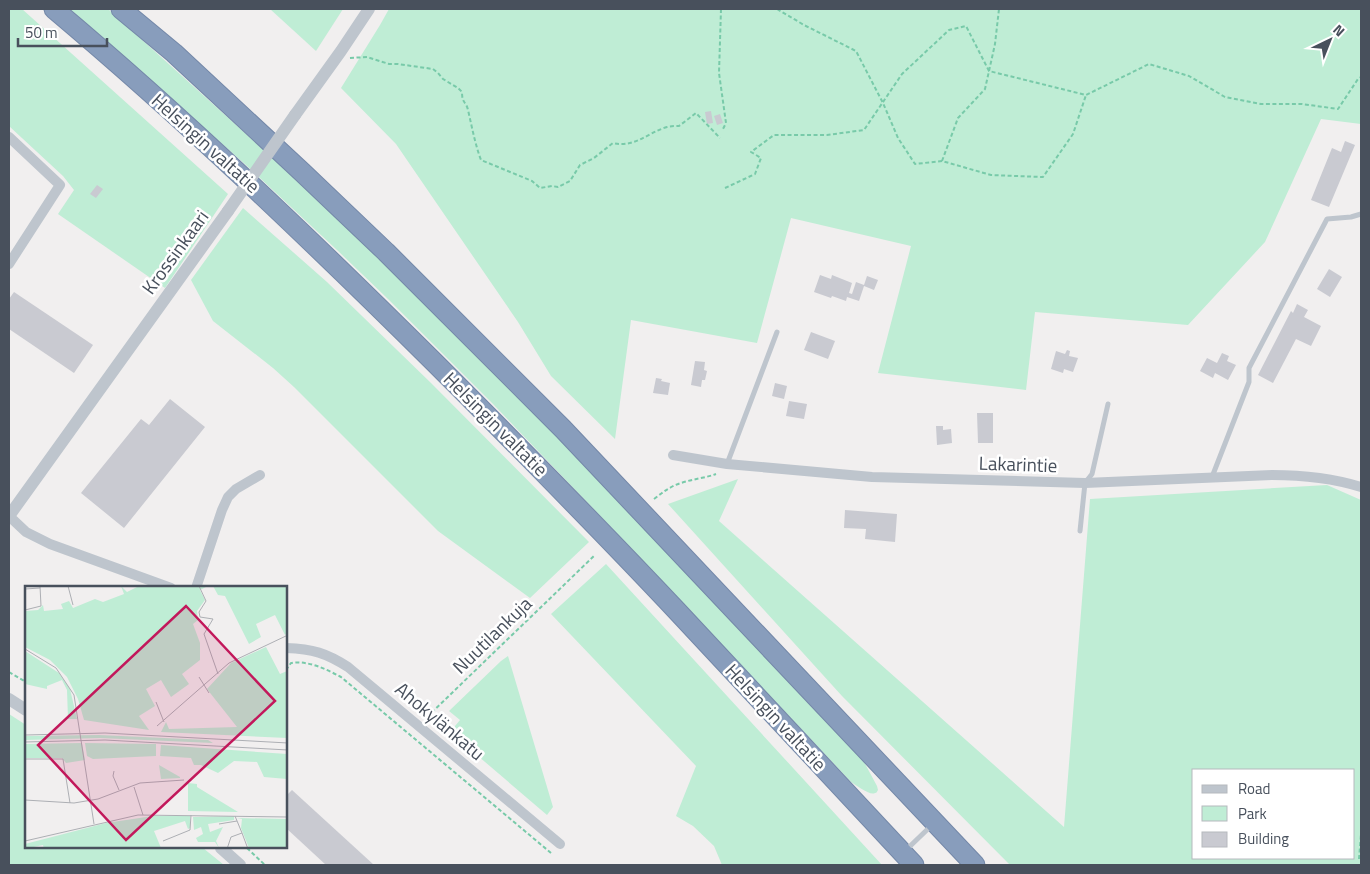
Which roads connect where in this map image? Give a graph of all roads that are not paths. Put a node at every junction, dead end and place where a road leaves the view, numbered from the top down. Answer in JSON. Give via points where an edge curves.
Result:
{"nodes":[{"id":1,"x":54,"y":9,"type":"edge"},
{"id":2,"x":121,"y":9,"type":"edge"},
{"id":3,"x":132,"y":9,"type":"edge"},
{"id":4,"x":369,"y":9,"type":"edge"},
{"id":5,"x":174,"y":53,"type":"junction"},
{"id":6,"x":9,"y":137,"type":"edge"},
{"id":7,"x":1361,"y":214,"type":"edge"},
{"id":8,"x":9,"y":264,"type":"edge"},
{"id":9,"x":777,"y":332,"type":"dead end"},
{"id":10,"x":1108,"y":404,"type":"dead end"},
{"id":11,"x":673,"y":454,"type":"dead end"},
{"id":12,"x":727,"y":464,"type":"junction"},
{"id":13,"x":260,"y":475,"type":"dead end"},
{"id":14,"x":1212,"y":478,"type":"junction"},
{"id":15,"x":1085,"y":483,"type":"junction"},
{"id":16,"x":1361,"y":487,"type":"edge"},
{"id":17,"x":9,"y":516,"type":"edge"},
{"id":18,"x":1080,"y":531,"type":"dead end"},
{"id":19,"x":166,"y":586,"type":"edge"},
{"id":20,"x":197,"y":586,"type":"edge"},
{"id":21,"x":288,"y":648,"type":"edge"},
{"id":22,"x":9,"y":699,"type":"edge"},
{"id":23,"x":25,"y":709,"type":"edge"},
{"id":24,"x":934,"y":823,"type":"junction"},
{"id":25,"x":560,"y":844,"type":"dead end"},
{"id":26,"x":222,"y":849,"type":"edge"},
{"id":27,"x":908,"y":859,"type":"edge"},
{"id":28,"x":240,"y":865,"type":"edge"},
{"id":29,"x":975,"y":865,"type":"edge"}],
"edges":[{"from":1,"to":27,"type":"highway","name":"Helsingin valtatie","via":[[276,206],[371,299],[682,616]]},
{"from":2,"to":5,"type":"highway"},
{"from":3,"to":5,"type":"highway"},
{"from":4,"to":17,"type":"street","name":"Krossinkaari","bridge":true},
{"from":5,"to":24,"type":"highway","via":[[379,245],[563,429]]},
{"from":6,"to":8,"type":"street","via":[[60,185]]},
{"from":7,"to":14,"type":"lane","via":[[1327,219],[1249,368],[1249,382]]},
{"from":9,"to":12,"type":"lane"},
{"from":10,"to":15,"type":"lane","via":[[1092,474]]},
{"from":11,"to":12,"type":"street","name":"Lakarintie"},
{"from":12,"to":15,"type":"street","name":"Lakarintie","via":[[872,477]]},
{"from":13,"to":20,"type":"street","via":[[228,497]]},
{"from":14,"to":15,"type":"street","name":"Lakarintie"},
{"from":14,"to":16,"type":"street","name":"Lakarintie","via":[[1296,475]]},
{"from":15,"to":18,"type":"lane"},
{"from":17,"to":19,"type":"street","via":[[26,532],[50,544]]},
{"from":21,"to":25,"type":"street","name":"Ahokylänkatu","via":[[314,650],[348,667]]},
{"from":22,"to":23,"type":"street"},
{"from":24,"to":27,"type":"lane"},
{"from":24,"to":29,"type":"highway"},
{"from":26,"to":28,"type":"street"}]}
